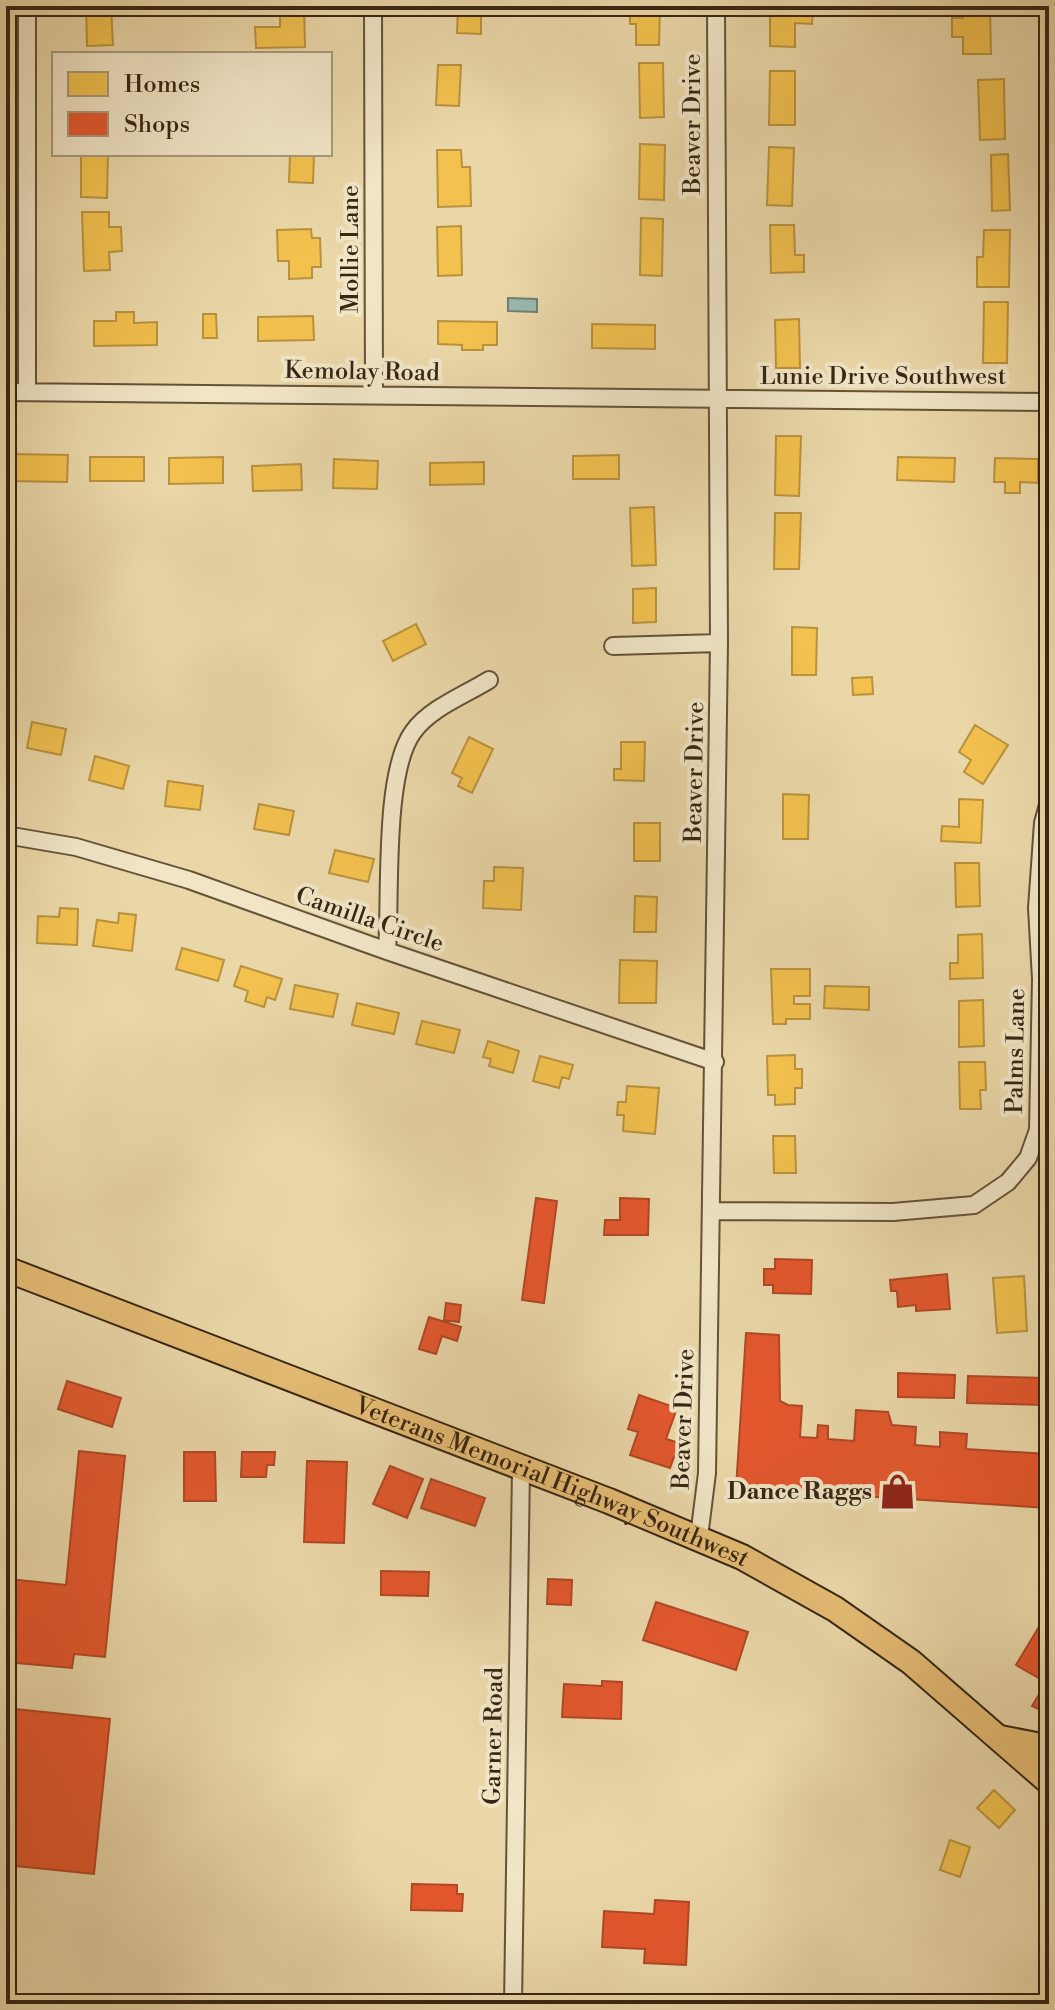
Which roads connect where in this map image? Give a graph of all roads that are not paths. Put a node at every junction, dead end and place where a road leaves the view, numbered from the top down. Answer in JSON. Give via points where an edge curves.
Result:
{"nodes":[{"id":1,"x":27,"y":6,"type":"edge"},
{"id":2,"x":373,"y":6,"type":"edge"},
{"id":3,"x":716,"y":6,"type":"edge"},
{"id":4,"x":6,"y":392,"type":"edge"},
{"id":5,"x":27,"y":392,"type":"junction"},
{"id":6,"x":374,"y":395,"type":"junction"},
{"id":7,"x":717,"y":399,"type":"junction"},
{"id":8,"x":1049,"y":402,"type":"edge"},
{"id":9,"x":719,"y":643,"type":"junction"},
{"id":10,"x":613,"y":646,"type":"dead end"},
{"id":11,"x":489,"y":680,"type":"dead end"},
{"id":12,"x":1049,"y":801,"type":"edge"},
{"id":13,"x":6,"y":835,"type":"edge"},
{"id":14,"x":387,"y":951,"type":"junction"},
{"id":15,"x":1044,"y":1002,"type":"edge"},
{"id":16,"x":715,"y":1062,"type":"junction"},
{"id":17,"x":711,"y":1211,"type":"junction"},
{"id":18,"x":6,"y":1269,"type":"edge"},
{"id":19,"x":521,"y":1468,"type":"junction"},
{"id":20,"x":699,"y":1537,"type":"junction"},
{"id":21,"x":1000,"y":1738,"type":"junction"},
{"id":22,"x":1049,"y":1743,"type":"edge"},
{"id":23,"x":1049,"y":1782,"type":"edge"},
{"id":24,"x":513,"y":2004,"type":"edge"}],
"edges":[{"from":1,"to":5,"type":"street"},
{"from":2,"to":6,"type":"street","name":"Mollie Lane"},
{"from":3,"to":7,"type":"street","name":"Beaver Drive"},
{"from":4,"to":5,"type":"street","name":"Kemolay Road"},
{"from":5,"to":6,"type":"street","name":"Kemolay Road"},
{"from":6,"to":7,"type":"street","name":"Kemolay Road"},
{"from":7,"to":8,"type":"street","name":"Lunie Drive Southwest"},
{"from":7,"to":9,"type":"street","name":"Beaver Drive"},
{"from":9,"to":10,"type":"street"},
{"from":9,"to":16,"type":"street","name":"Beaver Drive"},
{"from":11,"to":14,"type":"street","via":[[430,715],[404,749],[393,802]]},
{"from":12,"to":15,"type":"street","name":"Palms Lane","via":[[1037,908]]},
{"from":13,"to":14,"type":"street","name":"Camilla Circle","via":[[76,847],[189,880]]},
{"from":14,"to":16,"type":"street","name":"Camilla Circle"},
{"from":15,"to":17,"type":"street","name":"Palms Lane","via":[[1038,1130],[1028,1158],[1008,1182],[974,1205],[893,1212]]},
{"from":16,"to":17,"type":"street","name":"Beaver Drive"},
{"from":17,"to":20,"type":"street","name":"Beaver Drive","via":[[707,1473]]},
{"from":18,"to":19,"type":"main road","name":"Veterans Memorial Highway Southwest"},
{"from":19,"to":20,"type":"main road","name":"Veterans Memorial Highway Southwest"},
{"from":19,"to":24,"type":"street","name":"Garner Road"},
{"from":20,"to":21,"type":"main road","name":"Veterans Memorial Highway Southwest","via":[[846,1616],[911,1662]]},
{"from":21,"to":22,"type":"main road"},
{"from":21,"to":23,"type":"main road","name":"Veterans Memorial Highway Southwest"}]}
